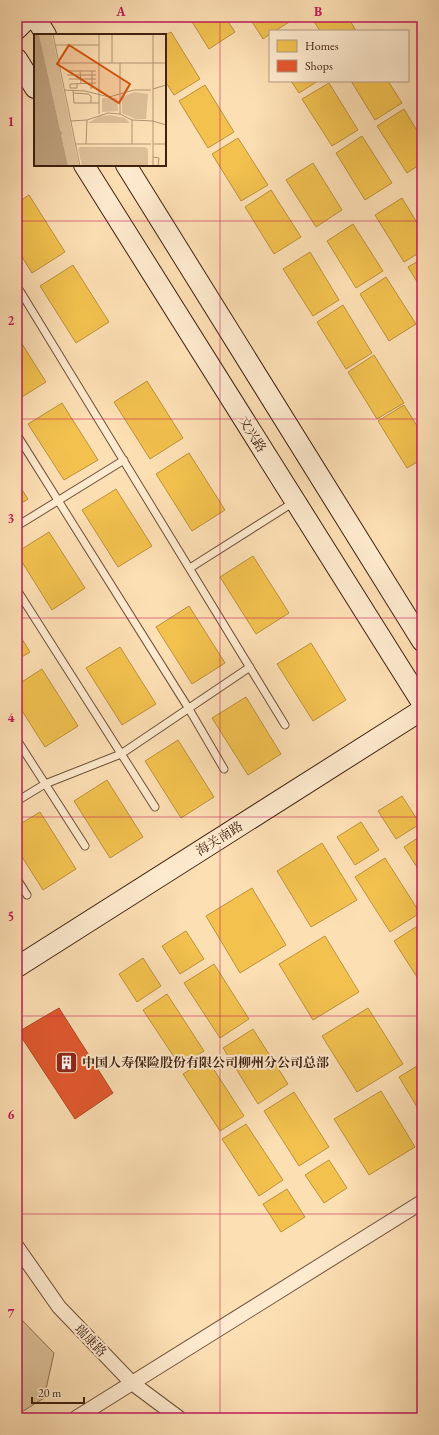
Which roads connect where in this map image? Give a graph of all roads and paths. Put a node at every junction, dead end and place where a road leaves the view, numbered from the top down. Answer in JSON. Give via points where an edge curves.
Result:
{"nodes":[{"id":1,"x":29,"y":17,"type":"edge"},
{"id":2,"x":34,"y":17,"type":"edge"},
{"id":3,"x":17,"y":29,"type":"edge"},
{"id":4,"x":45,"y":34,"type":"edge"},
{"id":5,"x":17,"y":59,"type":"edge"},
{"id":6,"x":34,"y":86,"type":"edge"},
{"id":7,"x":85,"y":166,"type":"edge"},
{"id":8,"x":127,"y":166,"type":"edge"},
{"id":9,"x":17,"y":286,"type":"edge"},
{"id":10,"x":17,"y":435,"type":"edge"},
{"id":11,"x":124,"y":460,"type":"junction"},
{"id":12,"x":58,"y":501,"type":"junction"},
{"id":13,"x":295,"y":501,"type":"junction"},
{"id":14,"x":17,"y":526,"type":"edge"},
{"id":15,"x":190,"y":568,"type":"junction"},
{"id":16,"x":17,"y":590,"type":"edge"},
{"id":17,"x":422,"y":641,"type":"edge"},
{"id":18,"x":250,"y":668,"type":"junction"},
{"id":19,"x":422,"y":703,"type":"edge"},
{"id":20,"x":189,"y":709,"type":"junction"},
{"id":21,"x":422,"y":710,"type":"edge"},
{"id":22,"x":285,"y":725,"type":"dead end"},
{"id":23,"x":17,"y":740,"type":"edge"},
{"id":24,"x":121,"y":754,"type":"junction"},
{"id":25,"x":224,"y":769,"type":"dead end"},
{"id":26,"x":45,"y":784,"type":"junction"},
{"id":27,"x":17,"y":801,"type":"edge"},
{"id":28,"x":155,"y":807,"type":"dead end"},
{"id":29,"x":85,"y":846,"type":"dead end"},
{"id":30,"x":17,"y":880,"type":"edge"},
{"id":31,"x":27,"y":895,"type":"dead end"},
{"id":32,"x":17,"y":966,"type":"edge"},
{"id":33,"x":422,"y":1202,"type":"edge"},
{"id":34,"x":17,"y":1247,"type":"edge"},
{"id":35,"x":132,"y":1383,"type":"junction"},
{"id":36,"x":76,"y":1418,"type":"edge"},
{"id":37,"x":179,"y":1418,"type":"edge"}],
"edges":[{"from":1,"to":3,"type":"main road"},
{"from":2,"to":4,"type":"main road"},
{"from":5,"to":6,"type":"main road"},
{"from":7,"to":13,"type":"main road","name":"文兴路"},
{"from":8,"to":17,"type":"main road"},
{"from":9,"to":11,"type":"lane"},
{"from":10,"to":12,"type":"lane"},
{"from":11,"to":12,"type":"lane"},
{"from":11,"to":15,"type":"lane"},
{"from":12,"to":14,"type":"lane"},
{"from":12,"to":20,"type":"lane"},
{"from":13,"to":15,"type":"lane"},
{"from":13,"to":19,"type":"main road","name":"文兴路"},
{"from":15,"to":18,"type":"lane"},
{"from":16,"to":24,"type":"lane"},
{"from":18,"to":20,"type":"lane"},
{"from":18,"to":22,"type":"lane"},
{"from":20,"to":24,"type":"lane"},
{"from":20,"to":25,"type":"lane"},
{"from":21,"to":32,"type":"main road","name":"海关南路"},
{"from":23,"to":26,"type":"lane"},
{"from":24,"to":26,"type":"lane"},
{"from":24,"to":28,"type":"lane"},
{"from":26,"to":27,"type":"lane"},
{"from":26,"to":29,"type":"lane"},
{"from":30,"to":31,"type":"lane"},
{"from":33,"to":35,"type":"street"},
{"from":34,"to":35,"type":"street","name":"瑞康路","via":[[59,1307]]},
{"from":35,"to":36,"type":"street"},
{"from":35,"to":37,"type":"street","name":"瑞康路"}]}
